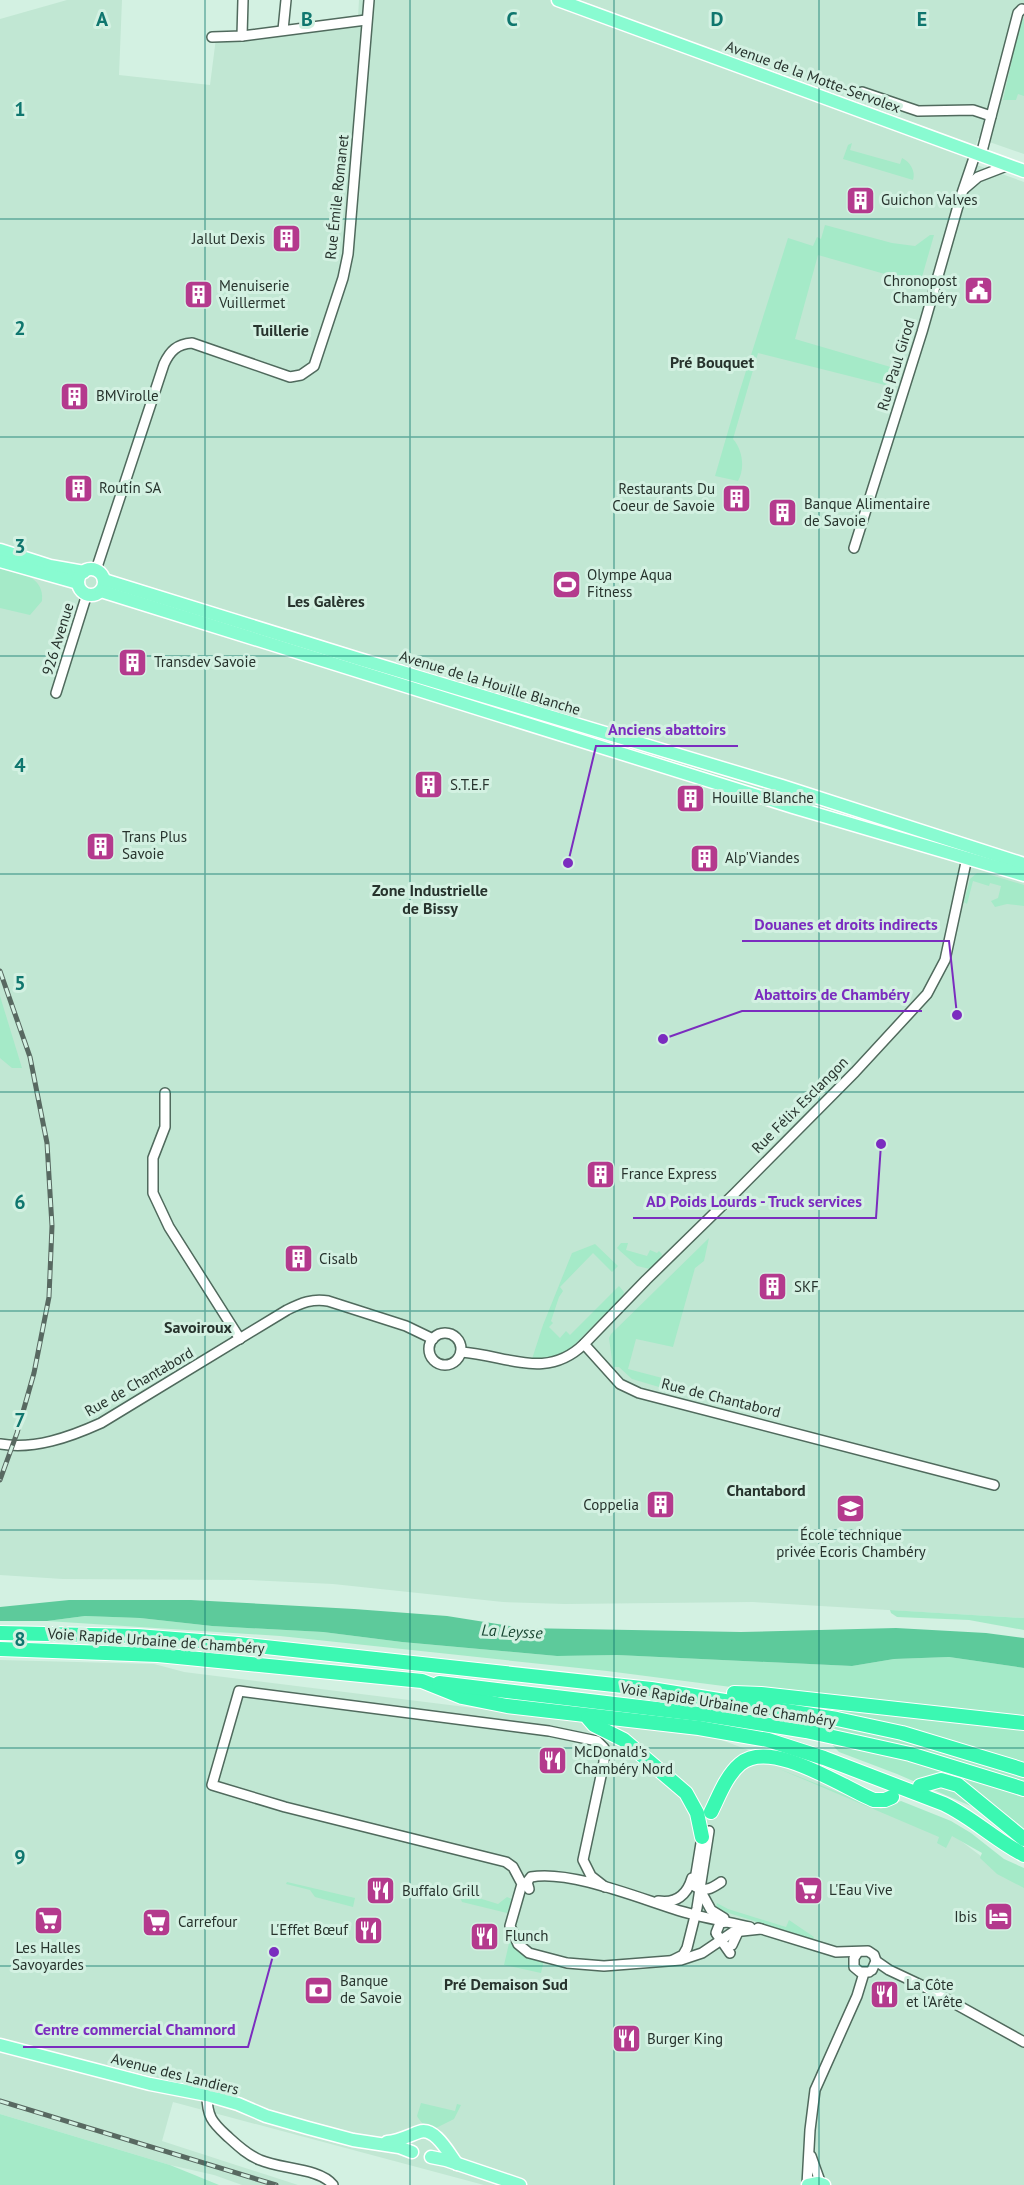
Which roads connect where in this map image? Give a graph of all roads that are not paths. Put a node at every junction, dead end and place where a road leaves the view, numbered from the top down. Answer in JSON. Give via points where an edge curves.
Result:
{"nodes":[{"id":1,"x":243,"y":0,"type":"edge"},
{"id":2,"x":286,"y":0,"type":"edge"},
{"id":3,"x":369,"y":0,"type":"edge"},
{"id":4,"x":558,"y":0,"type":"edge"},
{"id":5,"x":1022,"y":9,"type":"dead end"},
{"id":6,"x":366,"y":20,"type":"junction"},
{"id":7,"x":283,"y":30,"type":"junction"},
{"id":8,"x":242,"y":36,"type":"junction"},
{"id":9,"x":212,"y":38,"type":"dead end"},
{"id":10,"x":862,"y":92,"type":"dead end"},
{"id":11,"x":991,"y":116,"type":"junction"},
{"id":12,"x":979,"y":154,"type":"junction"},
{"id":13,"x":1009,"y":165,"type":"junction"},
{"id":14,"x":1024,"y":171,"type":"edge"},
{"id":15,"x":962,"y":190,"type":"junction"},
{"id":16,"x":854,"y":548,"type":"dead end"},
{"id":17,"x":0,"y":550,"type":"edge"},
{"id":18,"x":0,"y":561,"type":"edge"},
{"id":19,"x":86,"y":575,"type":"junction"},
{"id":20,"x":103,"y":586,"type":"junction"},
{"id":21,"x":87,"y":594,"type":"junction"},
{"id":22,"x":56,"y":693,"type":"dead end"},
{"id":23,"x":968,"y":853,"type":"junction"},
{"id":24,"x":1023,"y":868,"type":"edge"},
{"id":25,"x":165,"y":1093,"type":"dead end"},
{"id":26,"x":240,"y":1339,"type":"junction"},
{"id":27,"x":433,"y":1339,"type":"junction"},
{"id":28,"x":584,"y":1344,"type":"junction"},
{"id":29,"x":461,"y":1352,"type":"junction"},
{"id":30,"x":9,"y":1445,"type":"edge"},
{"id":31,"x":994,"y":1485,"type":"dead end"},
{"id":32,"x":0,"y":1633,"type":"edge"},
{"id":33,"x":0,"y":1649,"type":"edge"},
{"id":34,"x":422,"y":1681,"type":"junction"},
{"id":35,"x":651,"y":1689,"type":"junction"},
{"id":36,"x":587,"y":1716,"type":"junction"},
{"id":37,"x":1022,"y":1723,"type":"edge"},
{"id":38,"x":805,"y":1752,"type":"junction"},
{"id":39,"x":736,"y":1763,"type":"junction"},
{"id":40,"x":1024,"y":1770,"type":"edge"},
{"id":41,"x":920,"y":1786,"type":"dead end"},
{"id":42,"x":1024,"y":1789,"type":"edge"},
{"id":43,"x":892,"y":1797,"type":"dead end"},
{"id":44,"x":973,"y":1820,"type":"junction"},
{"id":45,"x":706,"y":1834,"type":"junction"},
{"id":46,"x":1024,"y":1839,"type":"edge"},
{"id":47,"x":1024,"y":1849,"type":"edge"},
{"id":48,"x":1024,"y":1855,"type":"edge"},
{"id":49,"x":1024,"y":1863,"type":"edge"},
{"id":50,"x":697,"y":1864,"type":"junction"},
{"id":51,"x":721,"y":1881,"type":"dead end"},
{"id":52,"x":605,"y":1887,"type":"junction"},
{"id":53,"x":529,"y":1889,"type":"dead end"},
{"id":54,"x":700,"y":1890,"type":"junction"},
{"id":55,"x":639,"y":1897,"type":"junction"},
{"id":56,"x":695,"y":1915,"type":"junction"},
{"id":57,"x":726,"y":1922,"type":"junction"},
{"id":58,"x":761,"y":1929,"type":"junction"},
{"id":59,"x":739,"y":1930,"type":"junction"},
{"id":60,"x":721,"y":1940,"type":"junction"},
{"id":61,"x":836,"y":1952,"type":"junction"},
{"id":62,"x":858,"y":1952,"type":"junction"},
{"id":63,"x":671,"y":1961,"type":"junction"},
{"id":64,"x":853,"y":1964,"type":"junction"},
{"id":65,"x":870,"y":1968,"type":"junction"},
{"id":66,"x":1024,"y":2042,"type":"edge"},
{"id":67,"x":0,"y":2045,"type":"edge"},
{"id":68,"x":207,"y":2096,"type":"junction"},
{"id":69,"x":414,"y":2135,"type":"junction"},
{"id":70,"x":437,"y":2139,"type":"junction"},
{"id":71,"x":377,"y":2144,"type":"junction"},
{"id":72,"x":412,"y":2152,"type":"junction"},
{"id":73,"x":431,"y":2157,"type":"junction"},
{"id":74,"x":457,"y":2164,"type":"junction"},
{"id":75,"x":333,"y":2185,"type":"edge"},
{"id":76,"x":520,"y":2185,"type":"edge"},
{"id":77,"x":815,"y":2185,"type":"edge"}],
"edges":[{"from":1,"to":8,"type":"street"},
{"from":2,"to":7,"type":"street"},
{"from":3,"to":6,"type":"street","name":"Rue Émile Romanet"},
{"from":4,"to":12,"type":"main road","name":"Avenue de la Motte-Servolex"},
{"from":5,"to":11,"type":"street","name":"Rue Paul Girod"},
{"from":6,"to":7,"type":"street"},
{"from":6,"to":19,"type":"street","name":"Rue Émile Romanet","via":[[348,254],[314,366],[290,377],[192,343],[173,349],[164,364]]},
{"from":7,"to":8,"type":"street"},
{"from":8,"to":9,"type":"street"},
{"from":10,"to":11,"type":"street","via":[[918,111],[973,110]]},
{"from":11,"to":12,"type":"street","name":"Rue Paul Girod"},
{"from":12,"to":13,"type":"main road","name":"Avenue de la Motte-Servolex"},
{"from":12,"to":15,"type":"street","name":"Rue Paul Girod"},
{"from":13,"to":14,"type":"main road","name":"Avenue de la Motte-Servolex"},
{"from":13,"to":15,"type":"street","via":[[978,177]]},
{"from":15,"to":16,"type":"street","name":"Rue Paul Girod"},
{"from":17,"to":19,"type":"main road"},
{"from":18,"to":19,"type":"main road"},
{"from":19,"to":20,"type":"main road","via":[[102,575]]},
{"from":19,"to":21,"type":"main road","via":[[82,591]]},
{"from":20,"to":21,"type":"main road","name":"Avenue de la Houille Blanche","via":[[94,595]]},
{"from":20,"to":23,"type":"main road","name":"Avenue de la Houille Blanche","via":[[793,807]]},
{"from":21,"to":22,"type":"street","name":"926 Avenue"},
{"from":23,"to":24,"type":"main road","name":"Avenue de la Houille Blanche"},
{"from":23,"to":28,"type":"street","name":"Rue Félix Esclangon","via":[[945,960],[927,994],[855,1072]]},
{"from":25,"to":26,"type":"street","via":[[165,1127],[153,1158],[153,1193],[169,1227]]},
{"from":26,"to":27,"type":"street","name":"Rue de Chantabord","via":[[304,1302],[321,1300],[406,1326]]},
{"from":26,"to":30,"type":"street","name":"Rue de Chantabord","via":[[101,1424],[50,1441]]},
{"from":27,"to":29,"type":"street","via":[[441,1334],[452,1335]]},
{"from":27,"to":29,"type":"street","via":[[430,1353],[438,1364],[453,1363]]},
{"from":28,"to":29,"type":"street","via":[[570,1356],[540,1365]]},
{"from":28,"to":31,"type":"street","name":"Rue de Chantabord","via":[[620,1384],[639,1393]]},
{"from":32,"to":35,"type":"highway","name":"Voie Rapide Urbaine de Chambéry","via":[[137,1636],[238,1644]]},
{"from":33,"to":34,"type":"highway","name":"Voie Rapide Urbaine de Chambéry","via":[[146,1654]]},
{"from":34,"to":36,"type":"highway","via":[[462,1697]]},
{"from":34,"to":42,"type":"highway","name":"Voie Rapide Urbaine de Chambéry","via":[[806,1731],[910,1754]]},
{"from":35,"to":37,"type":"highway","via":[[761,1694]]},
{"from":35,"to":40,"type":"highway","name":"Voie Rapide Urbaine de Chambéry","via":[[903,1733]]},
{"from":36,"to":38,"type":"highway","via":[[720,1732],[768,1740]]},
{"from":36,"to":45,"type":"highway","via":[[594,1725],[624,1740],[686,1792]]},
{"from":38,"to":39,"type":"highway","via":[[766,1747],[750,1750]]},
{"from":38,"to":44,"type":"highway","via":[[944,1804]]},
{"from":39,"to":43,"type":"highway","via":[[777,1756],[874,1800]]},
{"from":39,"to":45,"type":"highway","via":[[728,1765],[718,1782]]},
{"from":41,"to":46,"type":"highway","via":[[941,1780],[958,1785]]},
{"from":44,"to":47,"type":"highway"},
{"from":44,"to":48,"type":"highway"},
{"from":44,"to":49,"type":"highway","via":[[981,1834]]},
{"from":45,"to":50,"type":"street"},
{"from":45,"to":54,"type":"street"},
{"from":50,"to":54,"type":"street","via":[[694,1886]]},
{"from":50,"to":55,"type":"street","via":[[689,1887],[679,1898],[666,1902]]},
{"from":51,"to":54,"type":"street","via":[[710,1889]]},
{"from":52,"to":53,"type":"street","via":[[544,1875],[529,1879]]},
{"from":52,"to":55,"type":"street"},
{"from":52,"to":63,"type":"street","via":[[591,1876],[583,1860],[604,1762],[604,1748],[597,1741],[549,1731],[239,1691],[212,1785],[507,1862],[522,1884],[510,1926],[518,1944],[529,1953],[578,1965]]},
{"from":54,"to":56,"type":"street"},
{"from":54,"to":58,"type":"street","via":[[715,1914]]},
{"from":55,"to":56,"type":"street"},
{"from":56,"to":57,"type":"street"},
{"from":56,"to":63,"type":"street","via":[[687,1948]]},
{"from":57,"to":58,"type":"street"},
{"from":57,"to":60,"type":"street","via":[[716,1929]]},
{"from":58,"to":59,"type":"street"},
{"from":58,"to":61,"type":"street"},
{"from":59,"to":60,"type":"street"},
{"from":59,"to":60,"type":"street","via":[[731,1949]]},
{"from":60,"to":63,"type":"street","via":[[692,1958]]},
{"from":61,"to":62,"type":"street"},
{"from":61,"to":64,"type":"street"},
{"from":62,"to":64,"type":"street"},
{"from":62,"to":65,"type":"street","via":[[874,1955]]},
{"from":64,"to":65,"type":"street","via":[[857,1970]]},
{"from":65,"to":66,"type":"street","via":[[889,1970],[923,1986]]},
{"from":65,"to":77,"type":"street","via":[[815,2090],[810,2130]]},
{"from":67,"to":68,"type":"main road","name":"Avenue des Landiers"},
{"from":68,"to":71,"type":"main road","name":"Avenue des Landiers","via":[[308,2128]]},
{"from":68,"to":75,"type":"street","via":[[212,2120],[250,2155],[323,2176]]},
{"from":69,"to":70,"type":"main road","via":[[427,2131]]},
{"from":69,"to":71,"type":"main road"},
{"from":69,"to":72,"type":"main road","via":[[410,2143]]},
{"from":70,"to":73,"type":"main road","via":[[438,2149]]},
{"from":70,"to":74,"type":"main road"},
{"from":71,"to":72,"type":"main road","name":"Avenue des Landiers"},
{"from":72,"to":73,"type":"main road","via":[[418,2158]]},
{"from":73,"to":74,"type":"main road"},
{"from":74,"to":76,"type":"main road"}]}
